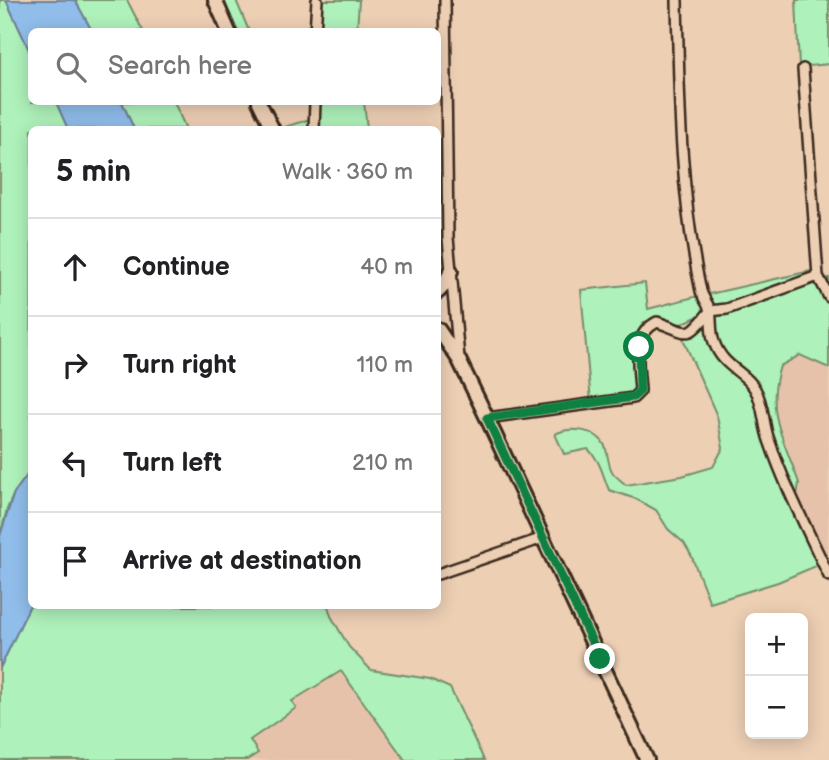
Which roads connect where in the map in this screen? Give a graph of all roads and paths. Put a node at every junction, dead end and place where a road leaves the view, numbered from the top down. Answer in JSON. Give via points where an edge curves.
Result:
{"nodes":[{"id":1,"x":215,"y":0,"type":"edge"},
{"id":2,"x":317,"y":0,"type":"edge"},
{"id":3,"x":445,"y":0,"type":"edge"},
{"id":4,"x":677,"y":0,"type":"edge"},
{"id":5,"x":227,"y":28,"type":"edge"},
{"id":6,"x":315,"y":28,"type":"edge"},
{"id":7,"x":803,"y":69,"type":"dead end"},
{"id":8,"x":261,"y":105,"type":"edge"},
{"id":9,"x":314,"y":105,"type":"edge"},
{"id":10,"x":271,"y":126,"type":"edge"},
{"id":11,"x":314,"y":126,"type":"edge"},
{"id":12,"x":451,"y":271,"type":"junction"},
{"id":13,"x":818,"y":276,"type":"junction"},
{"id":14,"x":441,"y":289,"type":"edge"},
{"id":15,"x":829,"y":297,"type":"edge"},
{"id":16,"x":710,"y":311,"type":"junction"},
{"id":17,"x":443,"y":343,"type":"edge"},
{"id":18,"x":459,"y":360,"type":"junction"},
{"id":19,"x":487,"y":418,"type":"junction"},
{"id":20,"x":543,"y":538,"type":"junction"},
{"id":21,"x":441,"y":573,"type":"edge"},
{"id":22,"x":829,"y":576,"type":"edge"},
{"id":23,"x":647,"y":760,"type":"edge"}],
"edges":[{"from":1,"to":5,"type":"street"},
{"from":2,"to":6,"type":"street"},
{"from":3,"to":12,"type":"street"},
{"from":4,"to":16,"type":"street","via":[[686,194],[702,295]]},
{"from":7,"to":13,"type":"street"},
{"from":8,"to":10,"type":"street"},
{"from":9,"to":11,"type":"street"},
{"from":12,"to":14,"type":"street"},
{"from":12,"to":18,"type":"street"},
{"from":13,"to":15,"type":"street"},
{"from":13,"to":16,"type":"street"},
{"from":16,"to":19,"type":"street","via":[[688,333],[657,322],[646,328],[639,347],[640,391],[633,397]]},
{"from":16,"to":22,"type":"street","via":[[713,341],[733,370],[754,387],[772,449]]},
{"from":17,"to":18,"type":"street"},
{"from":18,"to":19,"type":"street"},
{"from":19,"to":20,"type":"street"},
{"from":20,"to":21,"type":"street"},
{"from":20,"to":23,"type":"street"}]}
